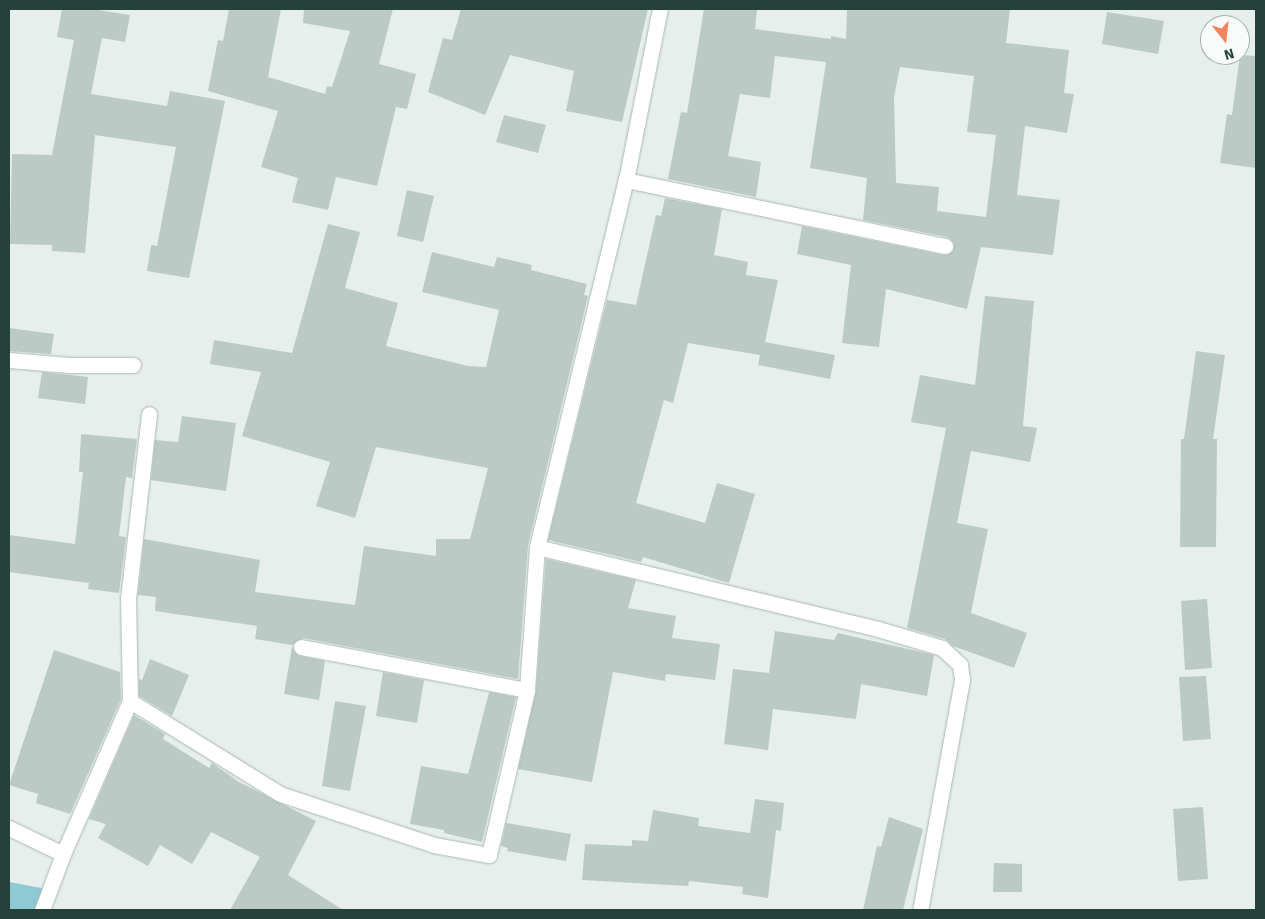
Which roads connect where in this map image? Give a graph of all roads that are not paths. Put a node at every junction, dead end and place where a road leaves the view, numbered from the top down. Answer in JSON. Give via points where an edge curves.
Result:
{"nodes":[{"id":1,"x":660,"y":9,"type":"edge"},
{"id":2,"x":626,"y":180,"type":"junction"},
{"id":3,"x":946,"y":246,"type":"dead end"},
{"id":4,"x":9,"y":360,"type":"edge"},
{"id":5,"x":133,"y":364,"type":"dead end"},
{"id":6,"x":149,"y":414,"type":"dead end"},
{"id":7,"x":537,"y":547,"type":"junction"},
{"id":8,"x":301,"y":647,"type":"dead end"},
{"id":9,"x":527,"y":690,"type":"junction"},
{"id":10,"x":130,"y":701,"type":"junction"},
{"id":11,"x":9,"y":828,"type":"edge"},
{"id":12,"x":63,"y":854,"type":"junction"},
{"id":13,"x":42,"y":910,"type":"edge"},
{"id":14,"x":920,"y":910,"type":"edge"}],
"edges":[{"from":1,"to":2,"type":"street"},
{"from":2,"to":3,"type":"street"},
{"from":2,"to":7,"type":"street"},
{"from":4,"to":5,"type":"street","via":[[70,365]]},
{"from":6,"to":10,"type":"street","via":[[128,599]]},
{"from":7,"to":9,"type":"street"},
{"from":7,"to":14,"type":"street","via":[[878,629],[942,648],[960,665],[962,680]]},
{"from":8,"to":9,"type":"street"},
{"from":9,"to":10,"type":"street","via":[[488,855],[434,846],[280,794]]},
{"from":10,"to":12,"type":"street"},
{"from":11,"to":12,"type":"street"},
{"from":12,"to":13,"type":"street"}]}
